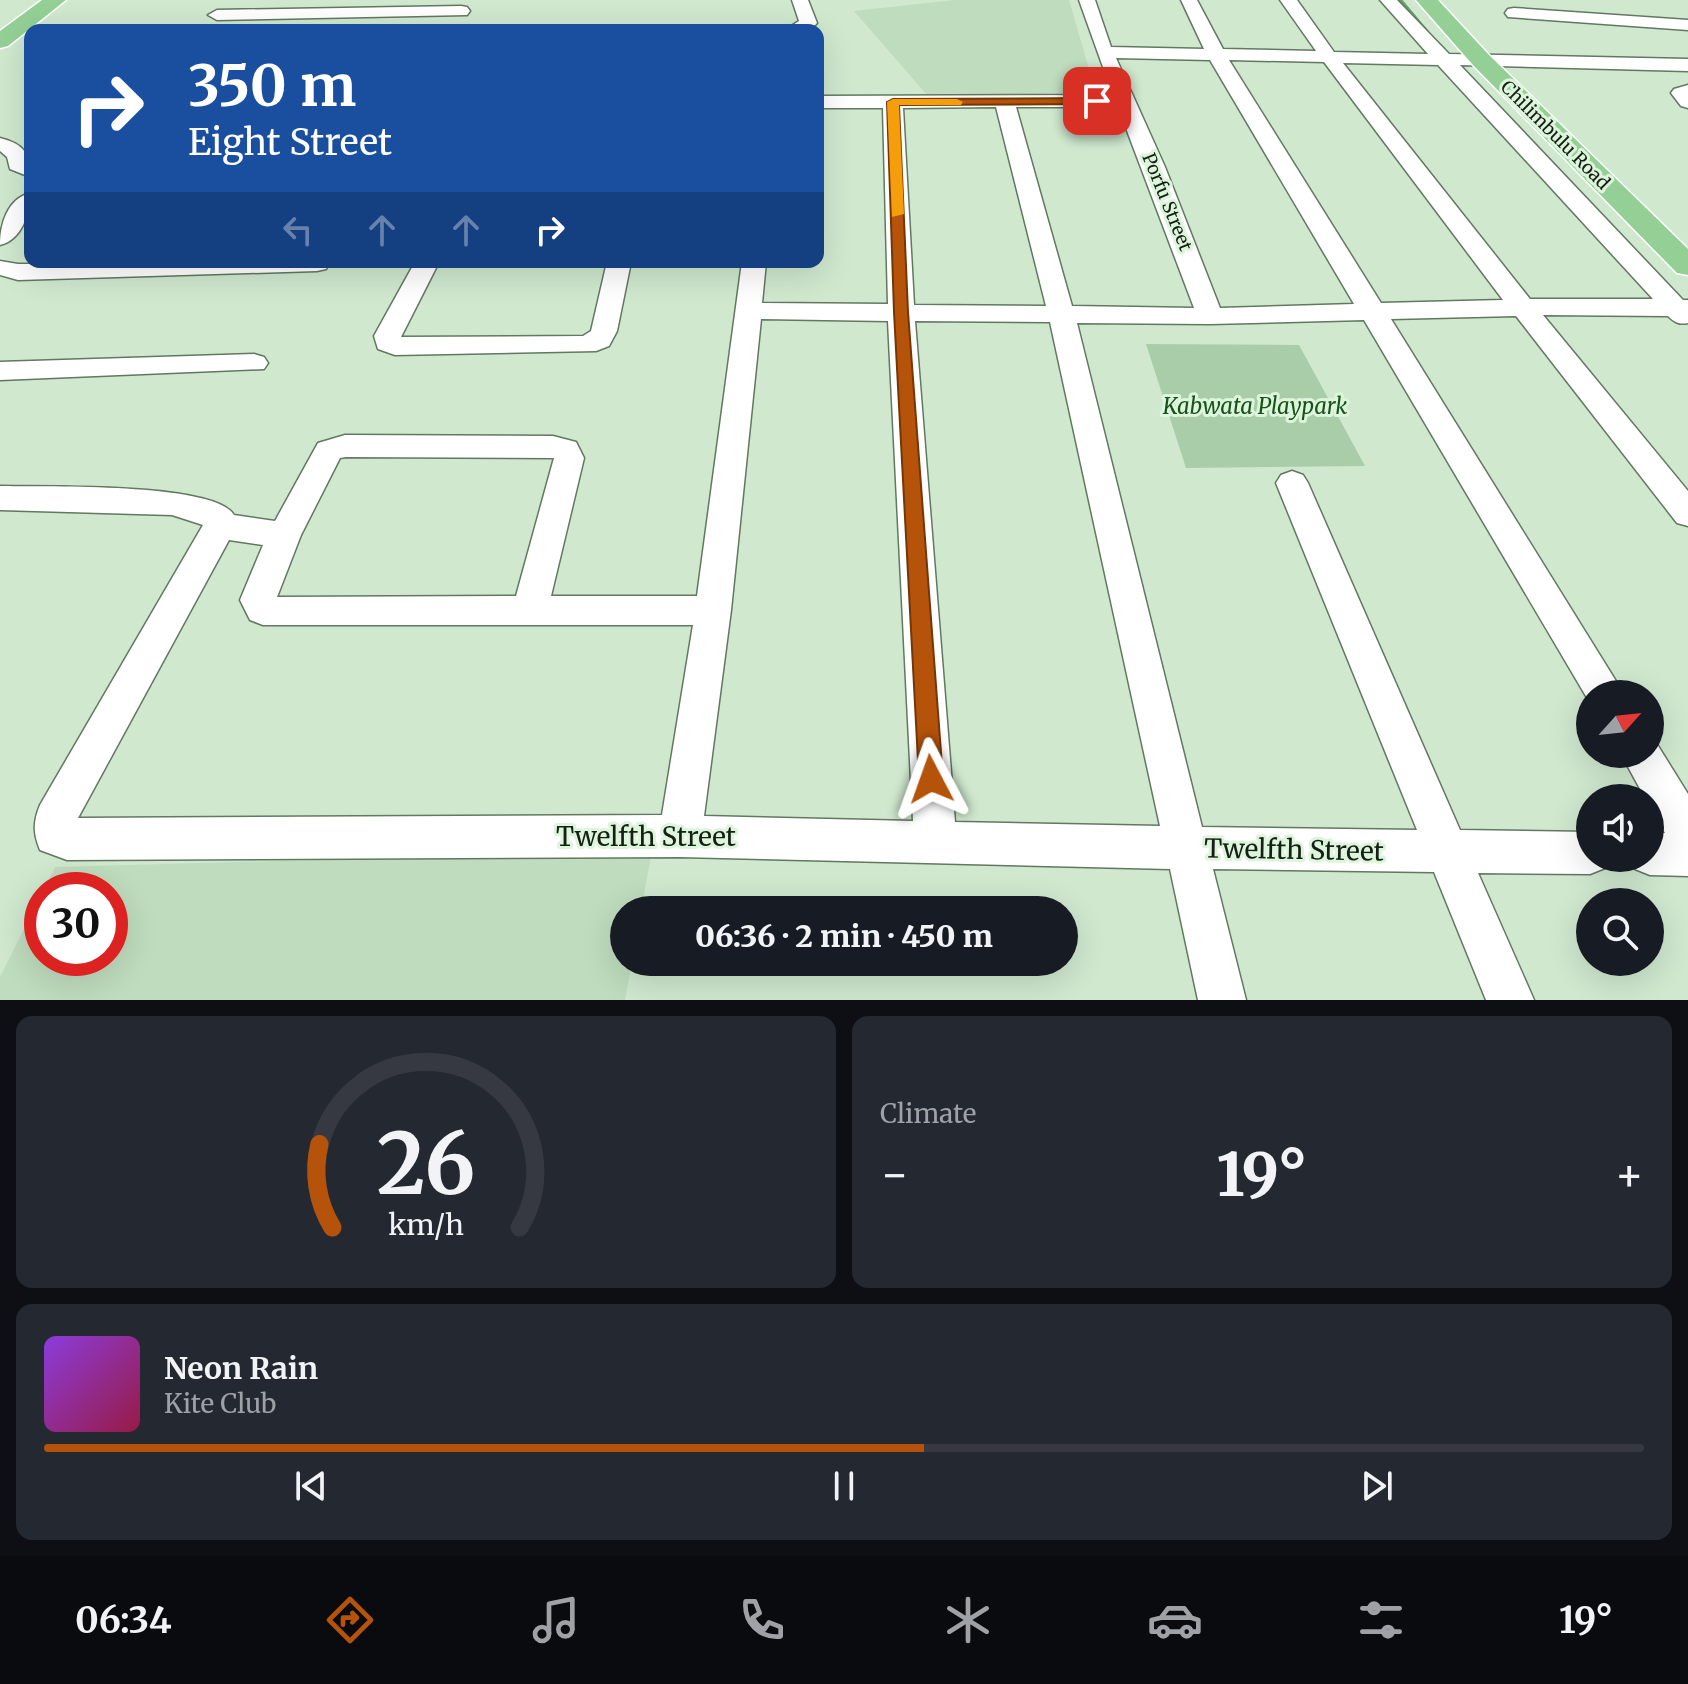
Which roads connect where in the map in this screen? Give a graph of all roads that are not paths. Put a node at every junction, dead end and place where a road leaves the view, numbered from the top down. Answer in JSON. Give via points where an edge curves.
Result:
{"nodes":[{"id":1,"x":56,"y":0,"type":"edge"},
{"id":2,"x":233,"y":0,"type":"edge"},
{"id":3,"x":800,"y":0,"type":"edge"},
{"id":4,"x":1087,"y":0,"type":"edge"},
{"id":5,"x":1189,"y":0,"type":"edge"},
{"id":6,"x":1288,"y":0,"type":"edge"},
{"id":7,"x":1388,"y":0,"type":"edge"},
{"id":8,"x":1426,"y":0,"type":"edge"},
{"id":9,"x":1440,"y":0,"type":"edge"},
{"id":10,"x":464,"y":5,"type":"edge"},
{"id":11,"x":1548,"y":7,"type":"edge"},
{"id":12,"x":1514,"y":13,"type":"dead end"},
{"id":13,"x":217,"y":15,"type":"junction"},
{"id":14,"x":207,"y":24,"type":"edge"},
{"id":15,"x":452,"y":24,"type":"edge"},
{"id":16,"x":806,"y":24,"type":"edge"},
{"id":17,"x":1688,"y":25,"type":"edge"},
{"id":18,"x":0,"y":41,"type":"edge"},
{"id":19,"x":1104,"y":52,"type":"junction"},
{"id":20,"x":1216,"y":54,"type":"junction"},
{"id":21,"x":1327,"y":57,"type":"junction"},
{"id":22,"x":1441,"y":60,"type":"junction"},
{"id":23,"x":1488,"y":60,"type":"junction"},
{"id":24,"x":1688,"y":65,"type":"edge"},
{"id":25,"x":1688,"y":91,"type":"edge"},
{"id":26,"x":1125,"y":101,"type":"junction"},
{"id":27,"x":824,"y":102,"type":"edge"},
{"id":28,"x":893,"y":102,"type":"junction"},
{"id":29,"x":1005,"y":102,"type":"junction"},
{"id":30,"x":1688,"y":102,"type":"edge"},
{"id":31,"x":0,"y":144,"type":"edge"},
{"id":32,"x":24,"y":167,"type":"edge"},
{"id":33,"x":24,"y":208,"type":"edge"},
{"id":34,"x":2,"y":239,"type":"edge"},
{"id":35,"x":1688,"y":243,"type":"edge"},
{"id":36,"x":1688,"y":266,"type":"edge"},
{"id":37,"x":0,"y":268,"type":"edge"},
{"id":38,"x":83,"y":268,"type":"edge"},
{"id":39,"x":424,"y":268,"type":"edge"},
{"id":40,"x":618,"y":268,"type":"edge"},
{"id":41,"x":753,"y":268,"type":"edge"},
{"id":42,"x":1526,"y":308,"type":"junction"},
{"id":43,"x":748,"y":311,"type":"junction"},
{"id":44,"x":901,"y":312,"type":"junction"},
{"id":45,"x":1684,"y":312,"type":"edge"},
{"id":46,"x":1061,"y":313,"type":"junction"},
{"id":47,"x":1373,"y":313,"type":"junction"},
{"id":48,"x":1210,"y":316,"type":"junction"},
{"id":49,"x":254,"y":363,"type":"dead end"},
{"id":50,"x":0,"y":371,"type":"edge"},
{"id":51,"x":1292,"y":483,"type":"dead end"},
{"id":52,"x":0,"y":498,"type":"edge"},
{"id":53,"x":1688,"y":514,"type":"edge"},
{"id":54,"x":220,"y":526,"type":"junction"},
{"id":55,"x":284,"y":535,"type":"junction"},
{"id":56,"x":530,"y":609,"type":"junction"},
{"id":57,"x":713,"y":610,"type":"junction"},
{"id":58,"x":1596,"y":680,"type":"edge"},
{"id":59,"x":1649,"y":768,"type":"edge"},
{"id":60,"x":1688,"y":832,"type":"edge"},
{"id":61,"x":680,"y":836,"type":"junction"},
{"id":62,"x":935,"y":841,"type":"junction"},
{"id":63,"x":1185,"y":848,"type":"junction"},
{"id":64,"x":1450,"y":851,"type":"junction"},
{"id":65,"x":1576,"y":853,"type":"edge"},
{"id":66,"x":1664,"y":854,"type":"edge"},
{"id":67,"x":1688,"y":855,"type":"edge"},
{"id":68,"x":1222,"y":1000,"type":"edge"},
{"id":69,"x":1510,"y":1000,"type":"edge"}],
"edges":[{"from":1,"to":18,"type":"main road"},
{"from":2,"to":13,"type":"street"},
{"from":3,"to":16,"type":"street"},
{"from":4,"to":19,"type":"street","name":"Porfu Street"},
{"from":5,"to":20,"type":"street"},
{"from":6,"to":21,"type":"street"},
{"from":7,"to":22,"type":"street"},
{"from":8,"to":23,"type":"main road","name":"Chilimbulu Road"},
{"from":9,"to":23,"type":"main road","name":"Chilimbulu Road"},
{"from":10,"to":13,"type":"street"},
{"from":10,"to":15,"type":"street"},
{"from":11,"to":12,"type":"street"},
{"from":11,"to":17,"type":"street"},
{"from":13,"to":14,"type":"street"},
{"from":19,"to":20,"type":"street"},
{"from":19,"to":26,"type":"street","name":"Porfu Street"},
{"from":20,"to":21,"type":"street"},
{"from":20,"to":47,"type":"street"},
{"from":21,"to":22,"type":"street"},
{"from":21,"to":42,"type":"street"},
{"from":22,"to":23,"type":"street"},
{"from":22,"to":45,"type":"street"},
{"from":23,"to":24,"type":"street"},
{"from":23,"to":35,"type":"main road","name":"Chilimbulu Road"},
{"from":23,"to":36,"type":"main road","name":"Chilimbulu Road"},
{"from":25,"to":30,"type":"street","via":[[1681,93]]},
{"from":26,"to":29,"type":"street"},
{"from":26,"to":48,"type":"street","name":"Porfu Street"},
{"from":27,"to":28,"type":"street"},
{"from":28,"to":29,"type":"street"},
{"from":28,"to":44,"type":"street"},
{"from":29,"to":46,"type":"street"},
{"from":31,"to":32,"type":"street","via":[[18,155],[18,164]]},
{"from":33,"to":34,"type":"street"},
{"from":37,"to":38,"type":"street"},
{"from":39,"to":40,"type":"street","via":[[387,336],[395,346],[586,345],[599,340],[604,331]]},
{"from":41,"to":43,"type":"street"},
{"from":42,"to":45,"type":"street"},
{"from":42,"to":47,"type":"street"},
{"from":42,"to":53,"type":"street"},
{"from":43,"to":44,"type":"street"},
{"from":43,"to":57,"type":"street"},
{"from":44,"to":46,"type":"street"},
{"from":44,"to":62,"type":"street"},
{"from":46,"to":48,"type":"street"},
{"from":46,"to":63,"type":"street"},
{"from":47,"to":48,"type":"street"},
{"from":47,"to":58,"type":"street"},
{"from":49,"to":50,"type":"street"},
{"from":51,"to":64,"type":"street"},
{"from":52,"to":54,"type":"street","via":[[172,503],[219,518]]},
{"from":54,"to":55,"type":"street"},
{"from":54,"to":61,"type":"street","name":"Twelfth Street","via":[[55,819],[55,835]]},
{"from":55,"to":56,"type":"street","via":[[258,600],[263,610]]},
{"from":55,"to":56,"type":"street","via":[[321,461],[329,451],[345,446],[565,450],[569,458]]},
{"from":56,"to":57,"type":"street"},
{"from":57,"to":61,"type":"street"},
{"from":59,"to":60,"type":"street"},
{"from":61,"to":62,"type":"street","name":"Twelfth Street"},
{"from":62,"to":63,"type":"street","name":"Twelfth Street"},
{"from":63,"to":64,"type":"street","name":"Twelfth Street"},
{"from":63,"to":68,"type":"street"},
{"from":64,"to":65,"type":"street","name":"Twelfth Street"},
{"from":64,"to":69,"type":"street"},
{"from":66,"to":67,"type":"street"}]}
